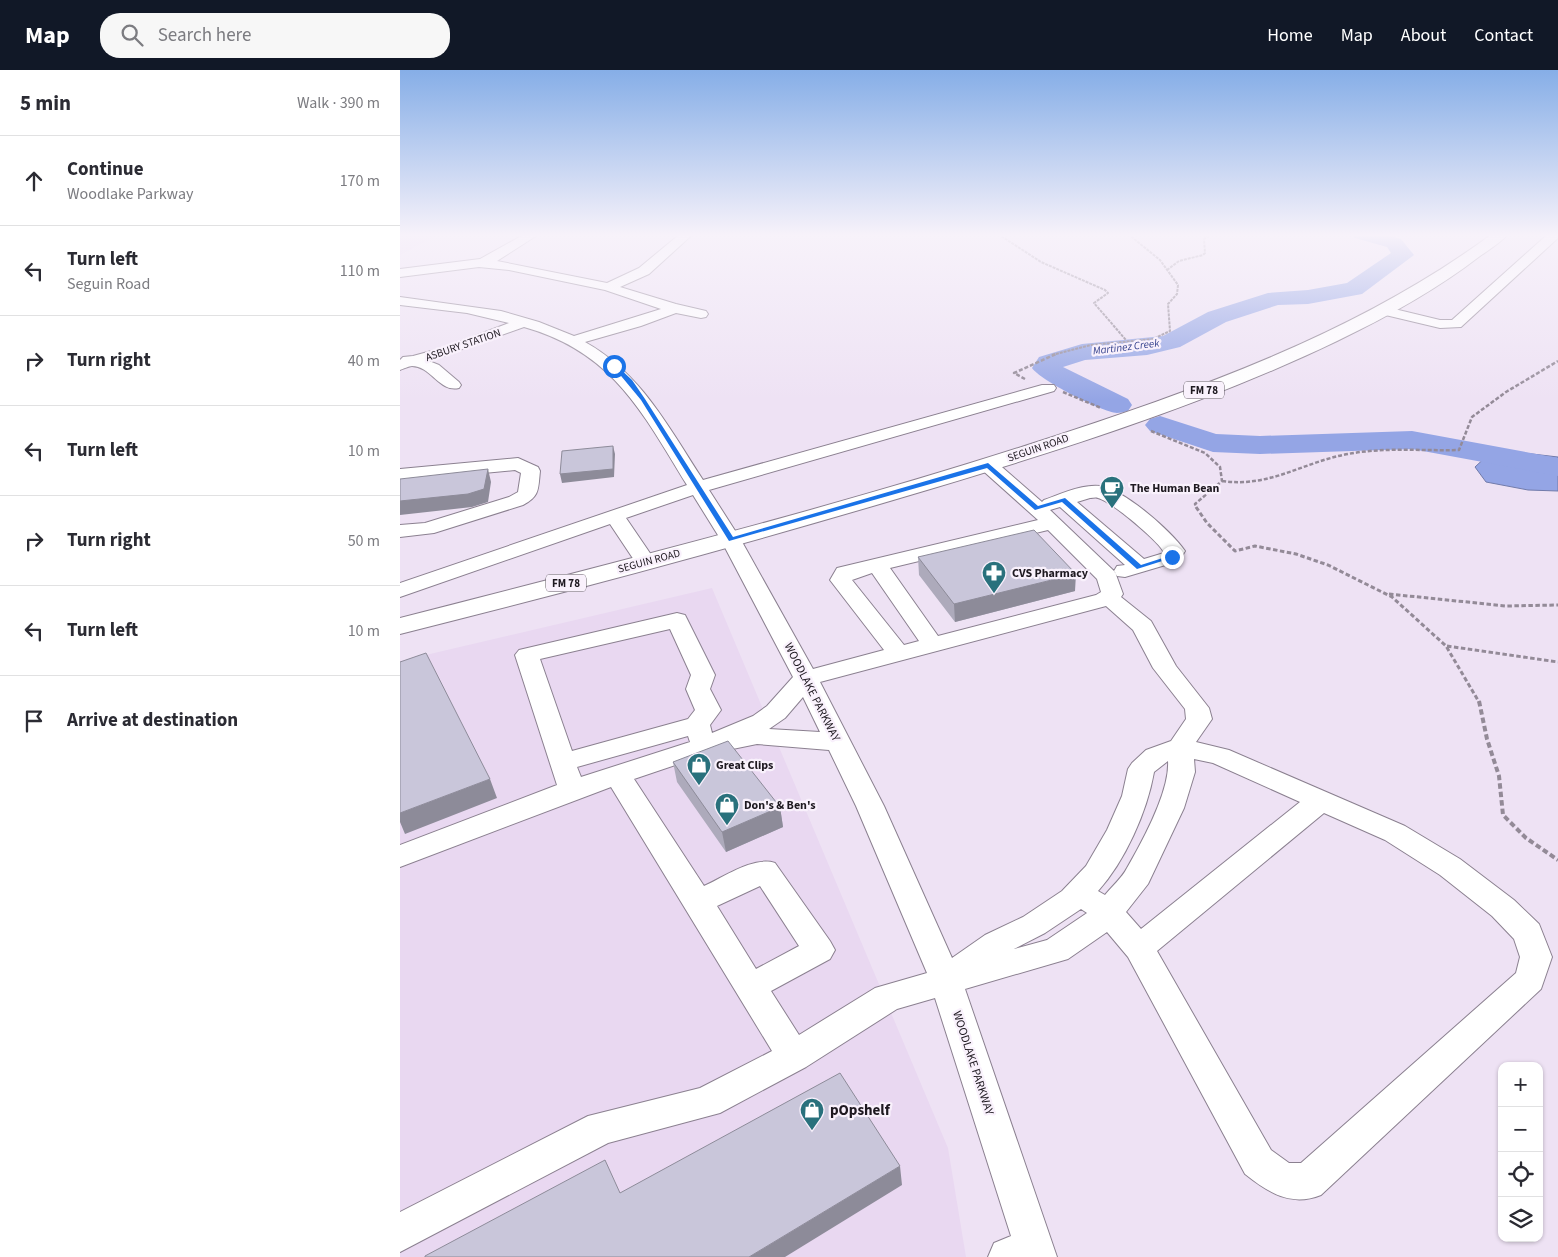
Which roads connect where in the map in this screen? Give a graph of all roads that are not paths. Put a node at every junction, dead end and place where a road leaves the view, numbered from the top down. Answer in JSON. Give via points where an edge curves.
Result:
{"nodes":[{"id":1,"x":615,"y":289,"type":"edge"},
{"id":2,"x":1419,"y":289,"type":"edge"},
{"id":3,"x":1494,"y":289,"type":"edge"},
{"id":4,"x":400,"y":301,"type":"edge"},
{"id":5,"x":674,"y":309,"type":"junction"},
{"id":6,"x":1382,"y":310,"type":"junction"},
{"id":7,"x":702,"y":314,"type":"dead end"},
{"id":8,"x":524,"y":322,"type":"junction"},
{"id":9,"x":572,"y":340,"type":"junction"},
{"id":10,"x":405,"y":362,"type":"edge"},
{"id":11,"x":452,"y":384,"type":"dead end"},
{"id":12,"x":1048,"y":388,"type":"road end"},
{"id":13,"x":988,"y":465,"type":"junction"},
{"id":14,"x":400,"y":475,"type":"edge"},
{"id":15,"x":698,"y":487,"type":"junction"},
{"id":16,"x":1063,"y":500,"type":"junction"},
{"id":17,"x":1045,"y":515,"type":"junction"},
{"id":18,"x":615,"y":516,"type":"junction"},
{"id":19,"x":400,"y":532,"type":"edge"},
{"id":20,"x":731,"y":540,"type":"junction"},
{"id":21,"x":645,"y":562,"type":"junction"},
{"id":22,"x":877,"y":565,"type":"junction"},
{"id":23,"x":1140,"y":567,"type":"junction"},
{"id":24,"x":1108,"y":587,"type":"junction"},
{"id":25,"x":400,"y":590,"type":"edge"},
{"id":26,"x":400,"y":626,"type":"edge"},
{"id":27,"x":932,"y":644,"type":"junction"},
{"id":28,"x":898,"y":653,"type":"junction"},
{"id":29,"x":806,"y":678,"type":"junction"},
{"id":30,"x":701,"y":736,"type":"junction"},
{"id":31,"x":838,"y":742,"type":"junction"},
{"id":32,"x":1180,"y":747,"type":"junction"},
{"id":33,"x":562,"y":762,"type":"junction"},
{"id":34,"x":617,"y":774,"type":"junction"},
{"id":35,"x":572,"y":790,"type":"junction"},
{"id":36,"x":1320,"y":800,"type":"junction"},
{"id":37,"x":400,"y":856,"type":"edge"},
{"id":38,"x":1079,"y":893,"type":"junction"},
{"id":39,"x":698,"y":902,"type":"junction"},
{"id":40,"x":1108,"y":912,"type":"junction"},
{"id":41,"x":1139,"y":948,"type":"junction"},
{"id":42,"x":946,"y":980,"type":"junction"},
{"id":43,"x":750,"y":987,"type":"junction"},
{"id":44,"x":794,"y":1056,"type":"junction"},
{"id":45,"x":400,"y":1233,"type":"edge"},
{"id":46,"x":1026,"y":1254,"type":"edge"}],
"edges":[{"from":1,"to":5,"type":"street"},
{"from":2,"to":6,"type":"main road","name":"SEGUIN ROAD","number":"FM 78"},
{"from":3,"to":6,"type":"street","via":[[1456,324],[1440,324]]},
{"from":4,"to":8,"type":"street","name":"WOODLAKE PARKWAY","via":[[471,310]]},
{"from":5,"to":7,"type":"street"},
{"from":5,"to":9,"type":"street"},
{"from":6,"to":13,"type":"main road","name":"SEGUIN ROAD","number":"FM 78","via":[[1257,369],[1145,412]]},
{"from":8,"to":9,"type":"street","name":"WOODLAKE PARKWAY"},
{"from":8,"to":10,"type":"street","name":"ASBURY STATION"},
{"from":9,"to":15,"type":"street","name":"WOODLAKE PARKWAY","via":[[614,366],[630,382]]},
{"from":10,"to":11,"type":"street","via":[[433,368]]},
{"from":12,"to":15,"type":"street"},
{"from":13,"to":17,"type":"street"},
{"from":13,"to":20,"type":"main road","name":"SEGUIN ROAD","number":"FM 78"},
{"from":14,"to":19,"type":"street","via":[[518,464],[531,471],[526,495],[516,501],[426,529]]},
{"from":15,"to":18,"type":"street"},
{"from":15,"to":20,"type":"street","name":"WOODLAKE PARKWAY"},
{"from":16,"to":17,"type":"street"},
{"from":16,"to":23,"type":"street"},
{"from":16,"to":23,"type":"street","via":[[1091,492],[1109,494],[1164,539],[1175,552],[1172,557]]},
{"from":17,"to":22,"type":"lane","via":[[929,554]]},
{"from":17,"to":24,"type":"street"},
{"from":18,"to":21,"type":"street"},
{"from":18,"to":25,"type":"street"},
{"from":20,"to":21,"type":"main road","name":"SEGUIN ROAD","number":"FM 78"},
{"from":20,"to":29,"type":"street","name":"WOODLAKE PARKWAY"},
{"from":21,"to":26,"type":"main road","name":"SEGUIN ROAD","number":"FM 78"},
{"from":22,"to":27,"type":"lane"},
{"from":22,"to":28,"type":"street","via":[[845,573],[841,580]]},
{"from":23,"to":24,"type":"street"},
{"from":24,"to":27,"type":"street","via":[[1104,600]]},
{"from":24,"to":32,"type":"street","via":[[1143,626],[1165,668],[1197,708],[1199,719]]},
{"from":27,"to":28,"type":"street"},
{"from":28,"to":29,"type":"street"},
{"from":29,"to":30,"type":"street","via":[[767,718]]},
{"from":29,"to":31,"type":"street","name":"WOODLAKE PARKWAY"},
{"from":30,"to":31,"type":"street"},
{"from":30,"to":33,"type":"street"},
{"from":30,"to":33,"type":"street","via":[[708,710],[698,689],[703,675],[677,620],[527,656]]},
{"from":30,"to":34,"type":"street"},
{"from":31,"to":42,"type":"street","name":"WOODLAKE PARKWAY","via":[[870,806]]},
{"from":32,"to":36,"type":"street","via":[[1220,756]]},
{"from":32,"to":38,"type":"street","via":[[1155,756],[1141,768],[1136,796],[1121,831],[1096,874]]},
{"from":32,"to":40,"type":"street","via":[[1182,772],[1170,808],[1138,876]]},
{"from":33,"to":35,"type":"street"},
{"from":34,"to":35,"type":"street"},
{"from":34,"to":39,"type":"street"},
{"from":35,"to":37,"type":"street"},
{"from":36,"to":41,"type":"street"},
{"from":36,"to":41,"type":"street","via":[[1395,833],[1450,867],[1502,908],[1528,934],[1536,958],[1530,980],[1308,1182],[1282,1180],[1258,1162]]},
{"from":38,"to":40,"type":"street"},
{"from":38,"to":42,"type":"street","via":[[1034,925],[996,944]]},
{"from":39,"to":43,"type":"street"},
{"from":39,"to":43,"type":"street","via":[[765,871],[819,950]]},
{"from":40,"to":41,"type":"street"},
{"from":40,"to":42,"type":"street","via":[[1058,950]]},
{"from":42,"to":44,"type":"street","via":[[887,998]]},
{"from":42,"to":46,"type":"street","name":"WOODLAKE PARKWAY"},
{"from":43,"to":44,"type":"street"},
{"from":44,"to":45,"type":"street","via":[[707,1102],[600,1128]]}]}
